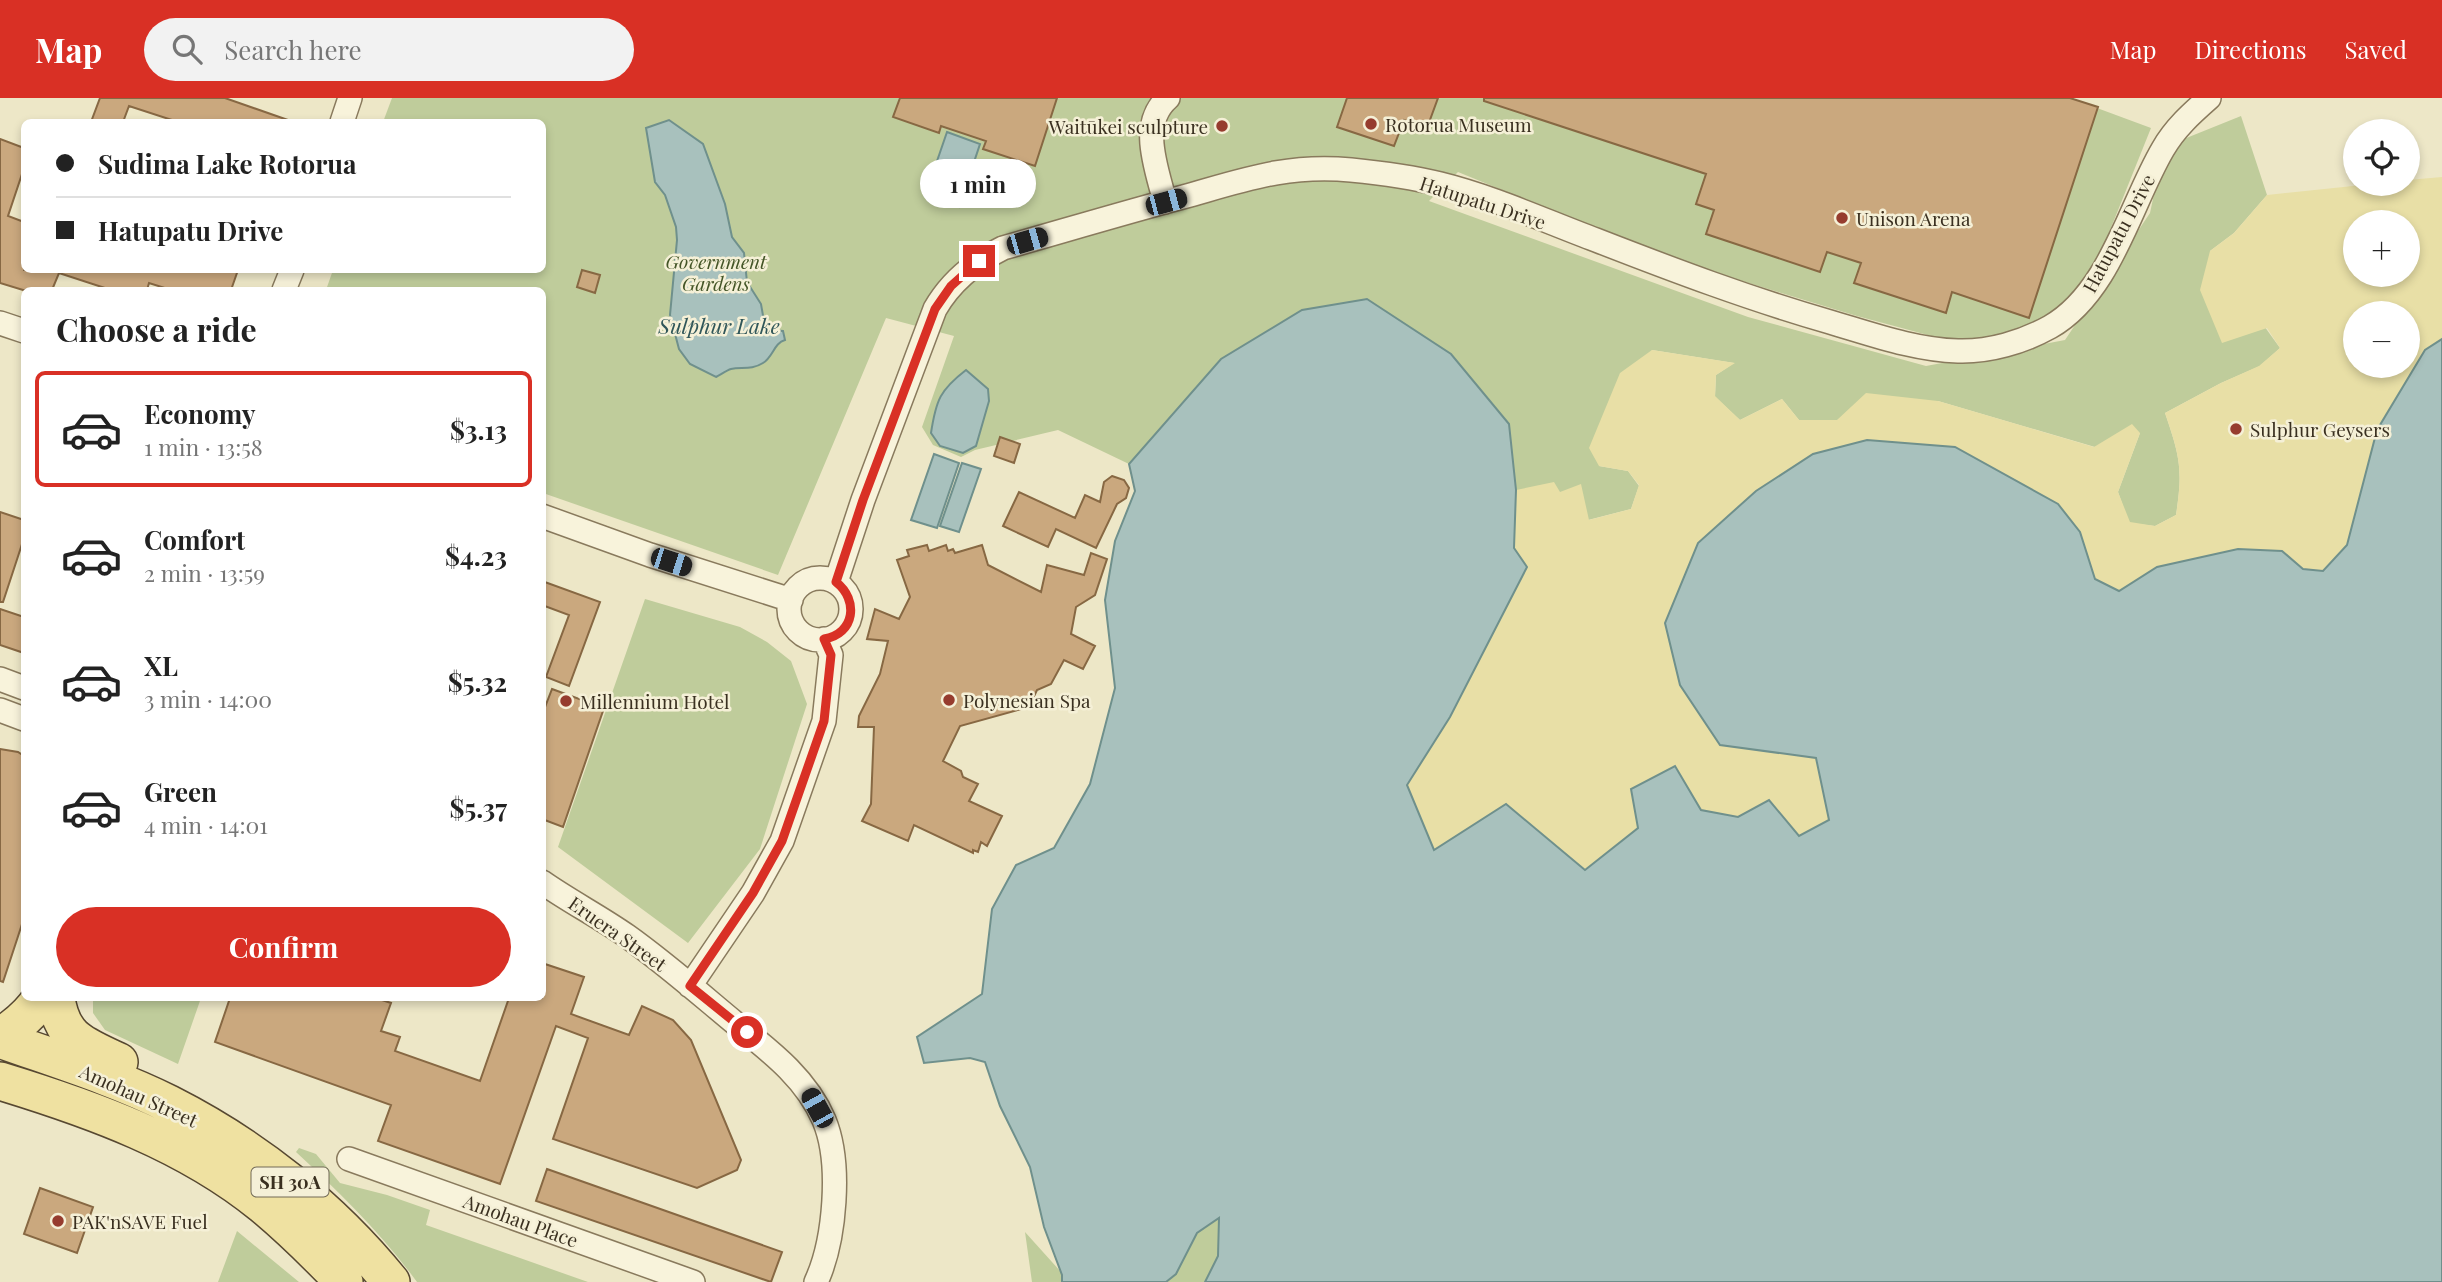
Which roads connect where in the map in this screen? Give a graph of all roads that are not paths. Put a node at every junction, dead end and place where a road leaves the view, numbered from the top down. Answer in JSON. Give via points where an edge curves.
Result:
{"nodes":[{"id":1,"x":350,"y":98,"type":"edge"},
{"id":2,"x":1168,"y":98,"type":"edge"},
{"id":3,"x":2209,"y":98,"type":"edge"},
{"id":4,"x":343,"y":119,"type":"edge"},
{"id":5,"x":1166,"y":202,"type":"junction"},
{"id":6,"x":0,"y":323,"type":"edge"},
{"id":7,"x":21,"y":330,"type":"edge"},
{"id":8,"x":546,"y":517,"type":"edge"},
{"id":9,"x":836,"y":582,"type":"junction"},
{"id":10,"x":790,"y":600,"type":"junction"},
{"id":11,"x":824,"y":639,"type":"junction"},
{"id":12,"x":0,"y":679,"type":"edge"},
{"id":13,"x":21,"y":687,"type":"edge"},
{"id":14,"x":0,"y":710,"type":"edge"},
{"id":15,"x":21,"y":718,"type":"edge"},
{"id":16,"x":546,"y":885,"type":"edge"},
{"id":17,"x":690,"y":986,"type":"junction"},
{"id":18,"x":39,"y":1001,"type":"edge"},
{"id":19,"x":56,"y":1001,"type":"edge"},
{"id":20,"x":0,"y":1038,"type":"edge"},
{"id":21,"x":0,"y":1081,"type":"edge"},
{"id":22,"x":170,"y":1104,"type":"junction"},
{"id":23,"x":349,"y":1158,"type":"dead end"},
{"id":24,"x":344,"y":1282,"type":"edge"},
{"id":25,"x":391,"y":1282,"type":"edge"},
{"id":26,"x":693,"y":1282,"type":"edge"},
{"id":27,"x":816,"y":1282,"type":"edge"}],
"edges":[{"from":1,"to":4,"type":"street"},
{"from":2,"to":5,"type":"street","via":[[1156,112],[1152,130]]},
{"from":3,"to":5,"type":"street","name":"Hatupatu Drive","via":[[2164,147],[2086,296],[2039,333],[1981,351],[1930,348],[1791,311],[1490,200],[1424,181],[1350,170],[1296,169],[1261,174]]},
{"from":5,"to":9,"type":"street","name":"Hatupatu Drive","via":[[1003,248],[979,261],[943,295],[928,324]]},
{"from":6,"to":7,"type":"street"},
{"from":8,"to":10,"type":"street"},
{"from":9,"to":10,"type":"street","via":[[809,580]]},
{"from":9,"to":11,"type":"street","via":[[850,597],[850,618],[839,634]]},
{"from":10,"to":11,"type":"street","via":[[795,626],[809,638]]},
{"from":11,"to":17,"type":"street","via":[[831,655],[824,721],[782,841],[740,914]]},
{"from":12,"to":13,"type":"street"},
{"from":14,"to":15,"type":"street"},
{"from":16,"to":17,"type":"street","name":"Eruera Street","via":[[627,936]]},
{"from":17,"to":27,"type":"street","name":"Eruera Street","via":[[792,1072],[824,1121],[834,1178],[828,1250]]},
{"from":18,"to":20,"type":"main road"},
{"from":19,"to":22,"type":"main road","via":[[67,1032],[137,1071]]},
{"from":20,"to":22,"type":"main road","name":"Amohau Street","number":"SH 30A"},
{"from":21,"to":24,"type":"main road","name":"Amohau Street","number":"SH 30A","via":[[119,1121],[193,1158],[263,1205]]},
{"from":22,"to":25,"type":"main road","name":"Amohau Street","number":"SH 30A","via":[[294,1185],[344,1230]]},
{"from":23,"to":26,"type":"street","name":"Amohau Place"}]}
